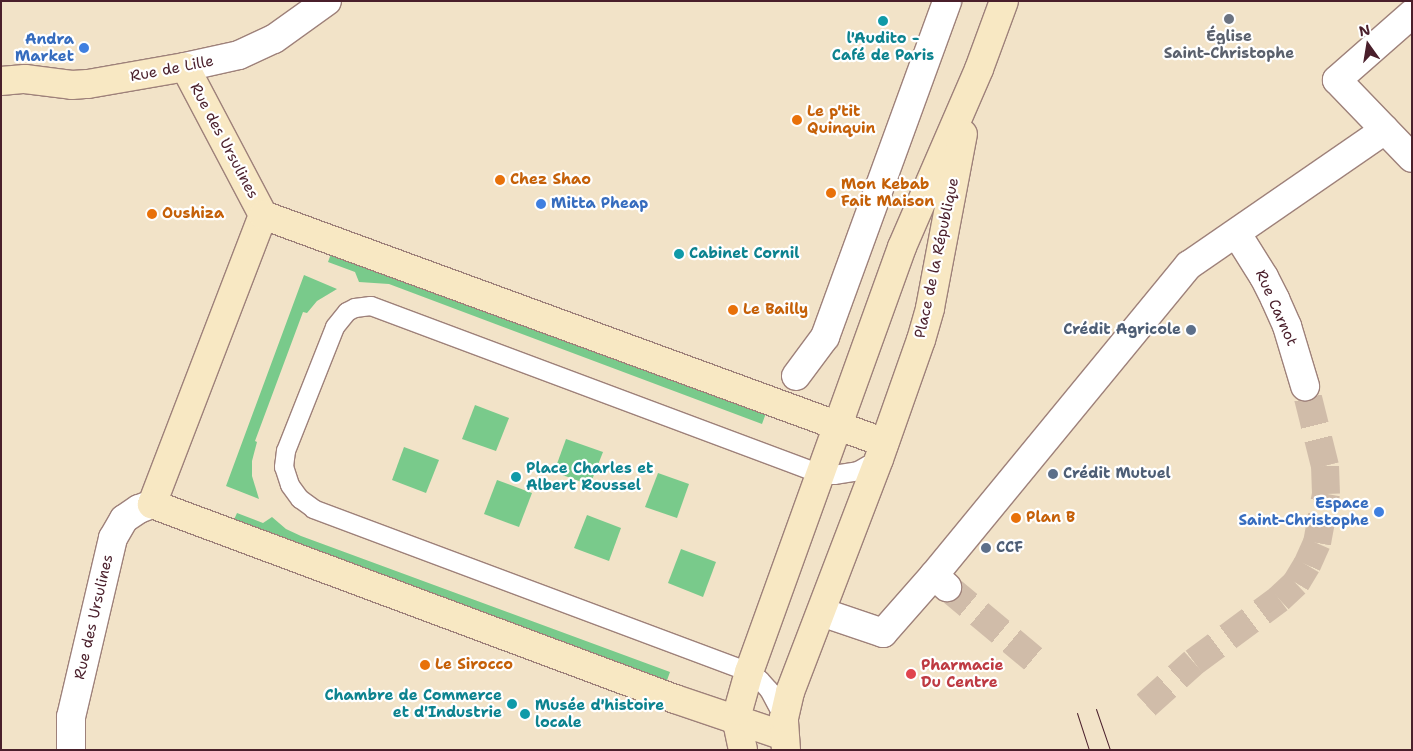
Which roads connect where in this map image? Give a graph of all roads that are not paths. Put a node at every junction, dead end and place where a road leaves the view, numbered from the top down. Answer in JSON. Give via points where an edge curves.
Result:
{"nodes":[{"id":1,"x":326,"y":1,"type":"edge"},
{"id":2,"x":947,"y":1,"type":"edge"},
{"id":3,"x":1004,"y":1,"type":"edge"},
{"id":4,"x":1412,"y":14,"type":"edge"},
{"id":5,"x":186,"y":67,"type":"junction"},
{"id":6,"x":979,"y":69,"type":"junction"},
{"id":7,"x":1,"y":81,"type":"edge"},
{"id":8,"x":1385,"y":130,"type":"junction"},
{"id":9,"x":1412,"y":158,"type":"edge"},
{"id":10,"x":263,"y":215,"type":"junction"},
{"id":11,"x":1237,"y":234,"type":"junction"},
{"id":12,"x":796,"y":376,"type":"dead end"},
{"id":13,"x":1305,"y":386,"type":"tunnel mouth"},
{"id":14,"x":837,"y":426,"type":"junction"},
{"id":15,"x":882,"y":451,"type":"junction"},
{"id":16,"x":820,"y":474,"type":"junction"},
{"id":17,"x":152,"y":504,"type":"junction"},
{"id":18,"x":833,"y":616,"type":"dead end"},
{"id":19,"x":749,"y":672,"type":"junction"},
{"id":20,"x":737,"y":721,"type":"junction"},
{"id":21,"x":783,"y":738,"type":"edge"},
{"id":22,"x":71,"y":750,"type":"edge"},
{"id":23,"x":743,"y":750,"type":"edge"}],
"edges":[{"from":1,"to":5,"type":"street","name":"Rue de Lille","via":[[274,39],[239,55]]},
{"from":2,"to":12,"type":"street","via":[[825,336]]},
{"from":3,"to":6,"type":"main road","name":"Place de la République"},
{"from":4,"to":8,"type":"street","via":[[1337,80]]},
{"from":5,"to":7,"type":"main road","name":"Rue de Lille","via":[[80,85],[25,79]]},
{"from":5,"to":10,"type":"main road","name":"Rue des Ursulines"},
{"from":6,"to":14,"type":"main road","name":"Place de la République","via":[[902,248]]},
{"from":6,"to":15,"type":"main road","name":"Place de la République","via":[[960,146],[930,308]]},
{"from":8,"to":9,"type":"street"},
{"from":8,"to":11,"type":"street"},
{"from":10,"to":14,"type":"main road"},
{"from":10,"to":17,"type":"main road"},
{"from":11,"to":13,"type":"street","name":"Rue Carnot","via":[[1279,308]]},
{"from":11,"to":18,"type":"street","via":[[1189,266],[941,581],[883,633]]},
{"from":14,"to":15,"type":"main road"},
{"from":14,"to":16,"type":"main road"},
{"from":15,"to":16,"type":"lane","via":[[858,471]]},
{"from":15,"to":21,"type":"main road","via":[[790,692]]},
{"from":16,"to":19,"type":"main road"},
{"from":16,"to":19,"type":"lane","via":[[371,306],[347,312],[335,327],[286,452],[284,467],[290,485],[300,499],[314,509]]},
{"from":17,"to":20,"type":"main road"},
{"from":17,"to":22,"type":"street","name":"Rue des Ursulines","via":[[124,519],[113,538],[71,717]]},
{"from":19,"to":20,"type":"main road"},
{"from":19,"to":21,"type":"lane","via":[[769,690]]},
{"from":20,"to":21,"type":"main road"},
{"from":20,"to":23,"type":"main road"}]}
